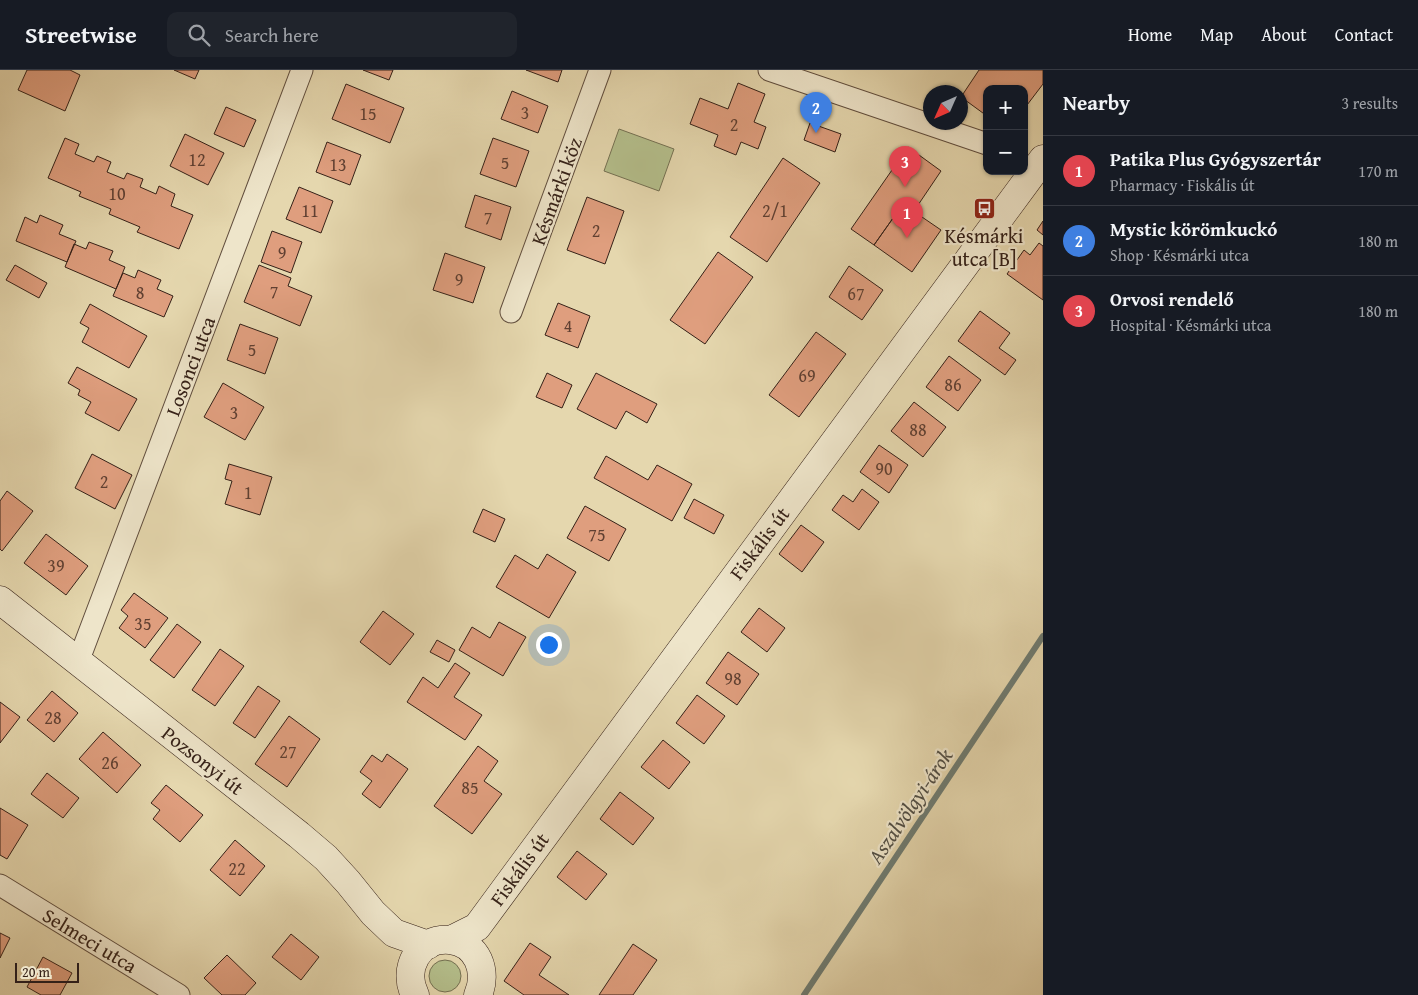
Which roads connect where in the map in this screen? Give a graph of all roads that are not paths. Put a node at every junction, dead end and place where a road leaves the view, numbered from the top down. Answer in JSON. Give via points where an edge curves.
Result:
{"nodes":[{"id":1,"x":302,"y":70,"type":"edge"},
{"id":2,"x":600,"y":70,"type":"edge"},
{"id":3,"x":769,"y":70,"type":"edge"},
{"id":4,"x":800,"y":75,"type":"edge"},
{"id":5,"x":983,"y":143,"type":"edge"},
{"id":6,"x":1036,"y":160,"type":"edge"},
{"id":7,"x":511,"y":312,"type":"dead end"},
{"id":8,"x":0,"y":600,"type":"edge"},
{"id":9,"x":78,"y":662,"type":"junction"},
{"id":10,"x":0,"y":885,"type":"edge"},
{"id":11,"x":477,"y":927,"type":"junction"},
{"id":12,"x":394,"y":933,"type":"junction"},
{"id":13,"x":439,"y":942,"type":"junction"},
{"id":14,"x":477,"y":956,"type":"junction"},
{"id":15,"x":412,"y":984,"type":"edge"},
{"id":16,"x":179,"y":995,"type":"edge"},
{"id":17,"x":478,"y":995,"type":"edge"}],
"edges":[{"from":1,"to":9,"type":"street","name":"Losonci utca"},
{"from":2,"to":7,"type":"street","name":"Késmárki köz"},
{"from":3,"to":4,"type":"street"},
{"from":4,"to":5,"type":"street"},
{"from":6,"to":11,"type":"street","name":"Fiskális út"},
{"from":8,"to":9,"type":"street","name":"Pozsonyi út"},
{"from":9,"to":12,"type":"street","name":"Pozsonyi út","via":[[326,858]]},
{"from":10,"to":16,"type":"street","name":"Selmeci utca"},
{"from":11,"to":13,"type":"street","name":"Fiskális út"},
{"from":11,"to":14,"type":"street","name":"Fiskális út"},
{"from":12,"to":13,"type":"street","name":"Pozsonyi út"},
{"from":12,"to":15,"type":"street","name":"Pozsonyi út"},
{"from":13,"to":14,"type":"street","name":"Pozsonyi út","via":[[465,945]]},
{"from":13,"to":15,"type":"street","via":[[415,957]]},
{"from":14,"to":17,"type":"street","name":"Fiskális út","via":[[483,975]]}]}
